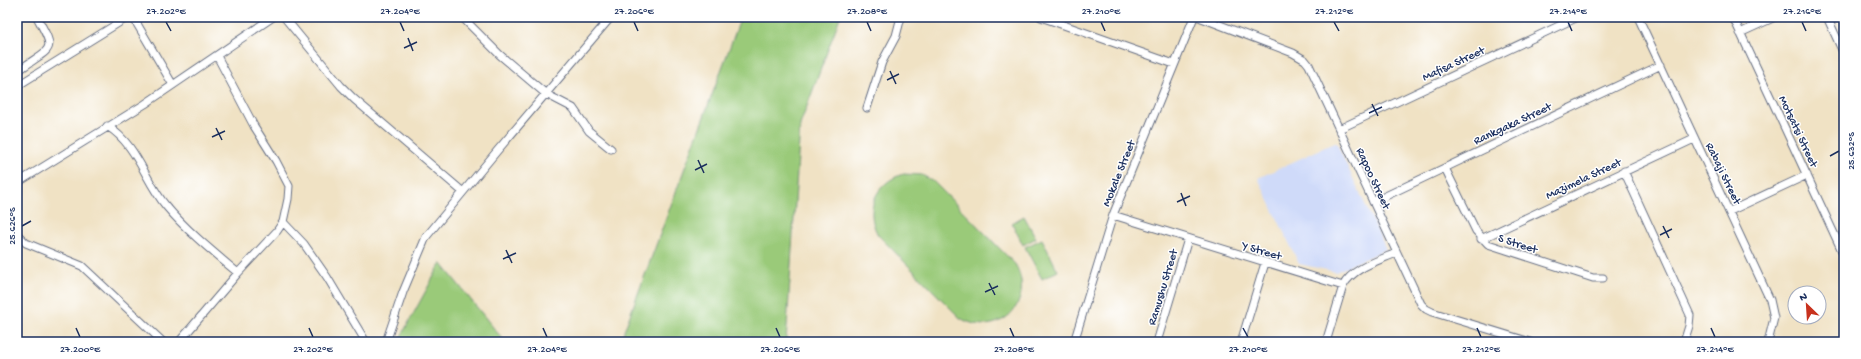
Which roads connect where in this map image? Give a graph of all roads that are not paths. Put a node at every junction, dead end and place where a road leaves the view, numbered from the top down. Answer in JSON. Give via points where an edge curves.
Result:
{"nodes":[{"id":1,"x":37,"y":17,"type":"edge"},
{"id":2,"x":128,"y":17,"type":"edge"},
{"id":3,"x":133,"y":17,"type":"edge"},
{"id":4,"x":273,"y":17,"type":"edge"},
{"id":5,"x":284,"y":17,"type":"edge"},
{"id":6,"x":462,"y":17,"type":"edge"},
{"id":7,"x":611,"y":17,"type":"edge"},
{"id":8,"x":901,"y":17,"type":"edge"},
{"id":9,"x":1041,"y":17,"type":"edge"},
{"id":10,"x":1194,"y":17,"type":"edge"},
{"id":11,"x":1199,"y":17,"type":"edge"},
{"id":12,"x":1578,"y":17,"type":"edge"},
{"id":13,"x":1638,"y":17,"type":"edge"},
{"id":14,"x":1733,"y":17,"type":"edge"},
{"id":15,"x":1775,"y":17,"type":"edge"},
{"id":16,"x":1827,"y":17,"type":"edge"},
{"id":17,"x":1740,"y":34,"type":"junction"},
{"id":18,"x":1844,"y":54,"type":"edge"},
{"id":19,"x":217,"y":56,"type":"junction"},
{"id":20,"x":1174,"y":64,"type":"junction"},
{"id":21,"x":1661,"y":65,"type":"junction"},
{"id":22,"x":22,"y":68,"type":"dead end"},
{"id":23,"x":173,"y":85,"type":"junction"},
{"id":24,"x":17,"y":86,"type":"edge"},
{"id":25,"x":546,"y":94,"type":"junction"},
{"id":26,"x":867,"y":108,"type":"dead end"},
{"id":27,"x":107,"y":126,"type":"junction"},
{"id":28,"x":1339,"y":128,"type":"junction"},
{"id":29,"x":1694,"y":139,"type":"junction"},
{"id":30,"x":611,"y":149,"type":"dead end"},
{"id":31,"x":1445,"y":168,"type":"junction"},
{"id":32,"x":1624,"y":172,"type":"junction"},
{"id":33,"x":1807,"y":175,"type":"junction"},
{"id":34,"x":17,"y":183,"type":"edge"},
{"id":35,"x":463,"y":192,"type":"junction"},
{"id":36,"x":1373,"y":202,"type":"junction"},
{"id":37,"x":1730,"y":211,"type":"junction"},
{"id":38,"x":1113,"y":215,"type":"junction"},
{"id":39,"x":283,"y":222,"type":"junction"},
{"id":40,"x":17,"y":234,"type":"edge"},
{"id":41,"x":1188,"y":239,"type":"junction"},
{"id":42,"x":1481,"y":239,"type":"junction"},
{"id":43,"x":1396,"y":253,"type":"junction"},
{"id":44,"x":1844,"y":255,"type":"edge"},
{"id":45,"x":1265,"y":263,"type":"junction"},
{"id":46,"x":238,"y":273,"type":"junction"},
{"id":47,"x":1603,"y":278,"type":"dead end"},
{"id":48,"x":1342,"y":286,"type":"junction"},
{"id":49,"x":163,"y":342,"type":"edge"},
{"id":50,"x":179,"y":342,"type":"edge"},
{"id":51,"x":366,"y":342,"type":"edge"},
{"id":52,"x":386,"y":342,"type":"edge"},
{"id":53,"x":1074,"y":342,"type":"edge"},
{"id":54,"x":1157,"y":342,"type":"edge"},
{"id":55,"x":1241,"y":342,"type":"edge"},
{"id":56,"x":1326,"y":342,"type":"edge"},
{"id":57,"x":1530,"y":342,"type":"edge"},
{"id":58,"x":1684,"y":342,"type":"edge"},
{"id":59,"x":1768,"y":342,"type":"edge"}],
"edges":[{"from":1,"to":22,"type":"street","via":[[50,46]]},
{"from":2,"to":24,"type":"street"},
{"from":3,"to":23,"type":"street"},
{"from":4,"to":19,"type":"street"},
{"from":5,"to":35,"type":"street","via":[[354,99]]},
{"from":6,"to":25,"type":"street","via":[[500,55]]},
{"from":7,"to":25,"type":"street"},
{"from":8,"to":26,"type":"street","via":[[896,36],[882,62]]},
{"from":9,"to":20,"type":"street"},
{"from":10,"to":20,"type":"street","name":"Mokale Street"},
{"from":11,"to":28,"type":"street","name":"Rapoo Street","via":[[1289,51],[1305,60]]},
{"from":12,"to":28,"type":"street","name":"Mafisa Street"},
{"from":13,"to":21,"type":"street","name":"Rabaji Street"},
{"from":14,"to":17,"type":"street","name":"Motsatsi Street"},
{"from":15,"to":17,"type":"street"},
{"from":16,"to":18,"type":"street"},
{"from":17,"to":33,"type":"street","name":"Motsatsi Street"},
{"from":19,"to":23,"type":"street"},
{"from":19,"to":39,"type":"street","via":[[289,186]]},
{"from":20,"to":38,"type":"street","name":"Mokale Street"},
{"from":21,"to":29,"type":"street","name":"Rabaji Street"},
{"from":21,"to":31,"type":"street","name":"Rankgaka Street"},
{"from":23,"to":27,"type":"street"},
{"from":25,"to":30,"type":"street","via":[[573,108],[590,130]]},
{"from":25,"to":35,"type":"street"},
{"from":27,"to":34,"type":"street"},
{"from":27,"to":46,"type":"street","via":[[120,136],[166,206]]},
{"from":28,"to":36,"type":"street","name":"Rapoo Street"},
{"from":29,"to":32,"type":"street","name":"Mazimela Street"},
{"from":29,"to":37,"type":"street","name":"Rabaji Street"},
{"from":31,"to":36,"type":"street","name":"Rankgaka Street"},
{"from":31,"to":42,"type":"street","name":"S Street"},
{"from":32,"to":42,"type":"street","name":"Mazimela Street"},
{"from":32,"to":58,"type":"street","via":[[1690,315]]},
{"from":33,"to":37,"type":"street"},
{"from":33,"to":44,"type":"street","name":"Motsatsi Street"},
{"from":35,"to":52,"type":"street","via":[[422,244]]},
{"from":36,"to":43,"type":"street","name":"Rapoo Street"},
{"from":37,"to":59,"type":"street","name":"Rabaji Street","via":[[1773,309],[1774,318]]},
{"from":38,"to":41,"type":"street","name":"Y Street"},
{"from":38,"to":53,"type":"street","name":"Mokale Street"},
{"from":39,"to":46,"type":"street"},
{"from":39,"to":51,"type":"street","via":[[304,244],[327,277]]},
{"from":40,"to":49,"type":"street","via":[[26,243],[82,266]]},
{"from":41,"to":45,"type":"street","name":"Y Street"},
{"from":41,"to":54,"type":"street","name":"Ramushu Street"},
{"from":42,"to":47,"type":"street","name":"S Street","via":[[1495,248],[1593,278]]},
{"from":43,"to":48,"type":"street","via":[[1353,273]]},
{"from":43,"to":57,"type":"street","name":"Rapoo Street","via":[[1417,298],[1426,309]]},
{"from":45,"to":48,"type":"street","name":"Y Street"},
{"from":45,"to":55,"type":"street"},
{"from":46,"to":50,"type":"street"},
{"from":48,"to":56,"type":"street"}]}
